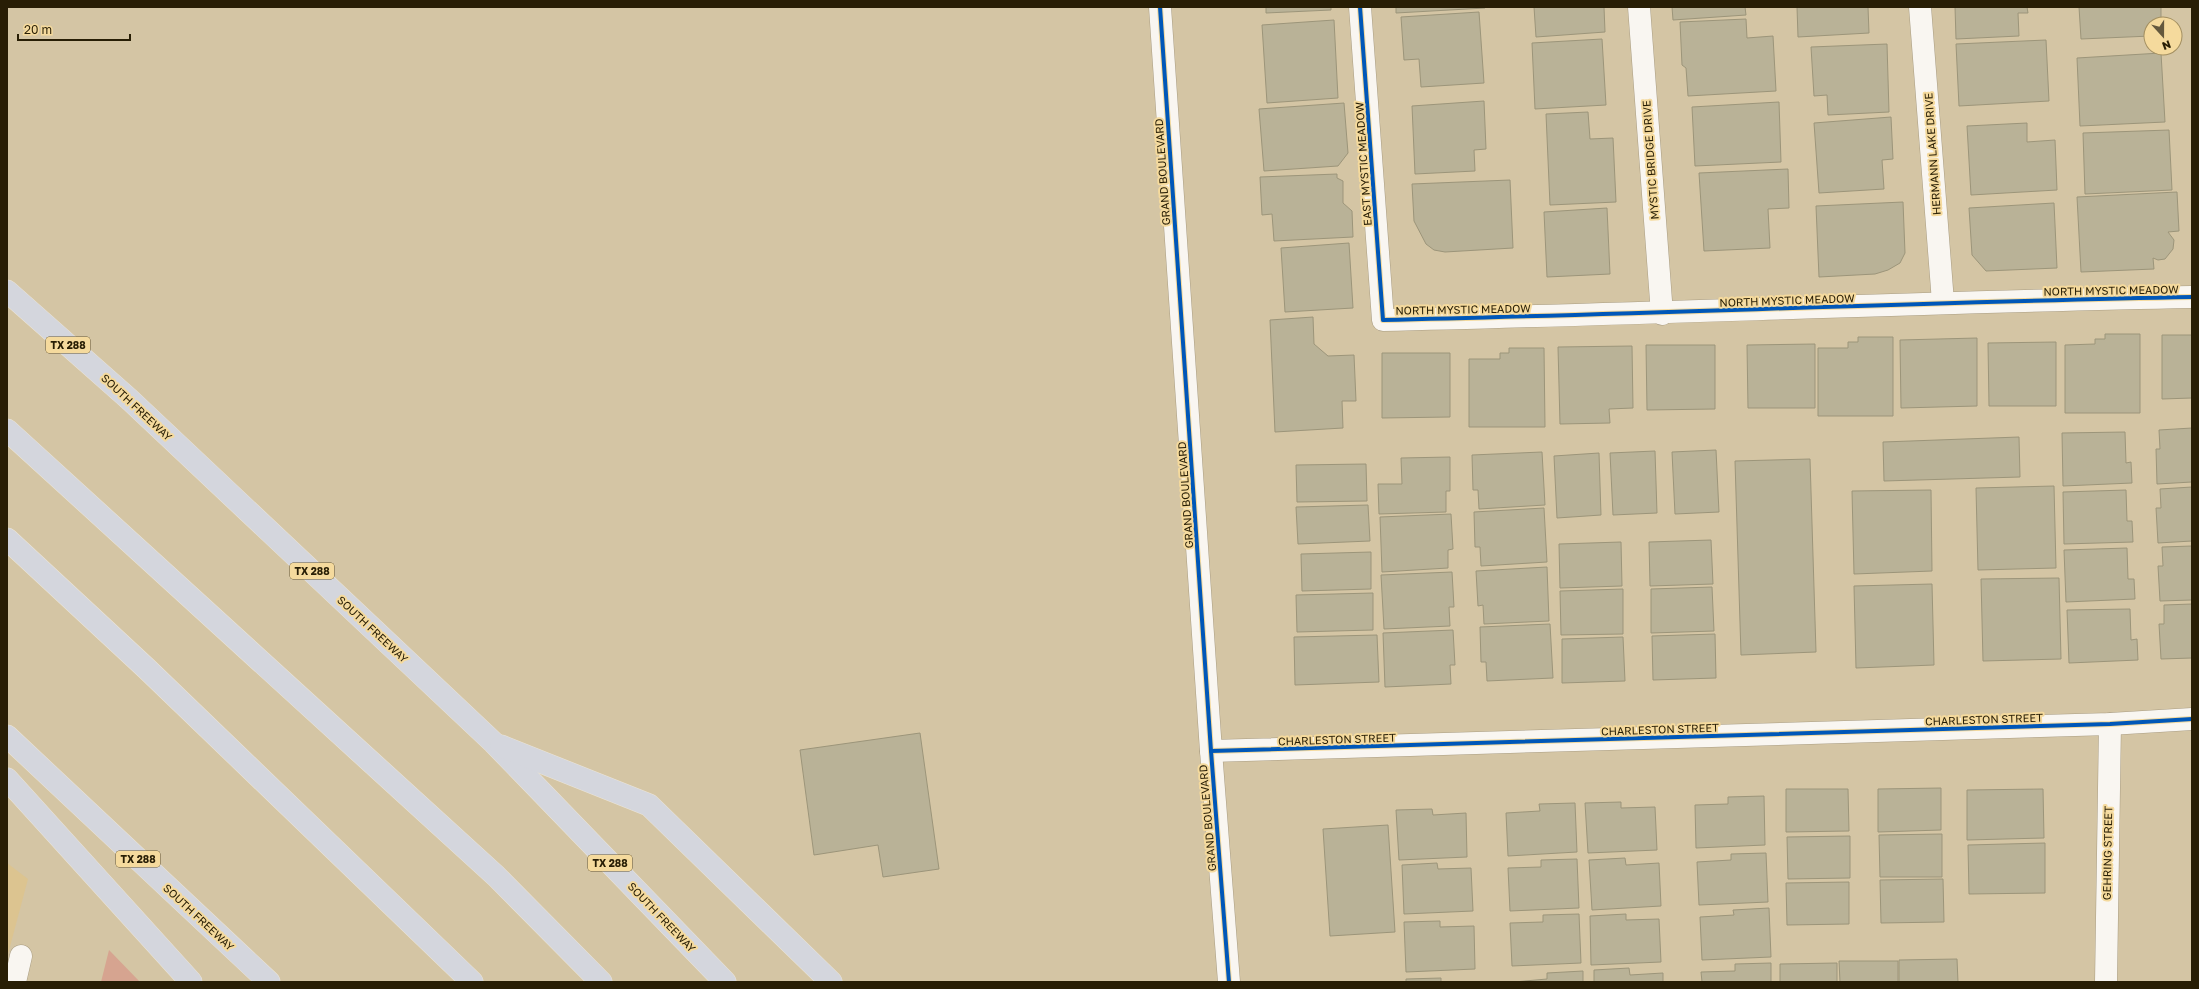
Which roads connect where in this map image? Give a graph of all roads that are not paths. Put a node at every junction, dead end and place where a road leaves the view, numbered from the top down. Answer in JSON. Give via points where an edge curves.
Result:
{"nodes":[{"id":1,"x":1160,"y":7,"type":"edge"},
{"id":2,"x":1360,"y":7,"type":"edge"},
{"id":3,"x":1639,"y":7,"type":"edge"},
{"id":4,"x":1920,"y":7,"type":"edge"},
{"id":5,"x":7,"y":292,"type":"edge"},
{"id":6,"x":2192,"y":297,"type":"edge"},
{"id":7,"x":1943,"y":302,"type":"junction"},
{"id":8,"x":1662,"y":314,"type":"junction"},
{"id":9,"x":1383,"y":320,"type":"joint"},
{"id":10,"x":7,"y":430,"type":"edge"},
{"id":11,"x":7,"y":539,"type":"edge"},
{"id":12,"x":2192,"y":719,"type":"edge"},
{"id":13,"x":2110,"y":724,"type":"junction"},
{"id":14,"x":7,"y":736,"type":"edge"},
{"id":15,"x":494,"y":743,"type":"junction"},
{"id":16,"x":1211,"y":751,"type":"junction"},
{"id":17,"x":7,"y":779,"type":"edge"},
{"id":18,"x":21,"y":956,"type":"dead end"},
{"id":19,"x":15,"y":982,"type":"edge"},
{"id":20,"x":191,"y":982,"type":"edge"},
{"id":21,"x":269,"y":982,"type":"edge"},
{"id":22,"x":472,"y":982,"type":"edge"},
{"id":23,"x":601,"y":982,"type":"edge"},
{"id":24,"x":725,"y":982,"type":"edge"},
{"id":25,"x":831,"y":982,"type":"edge"},
{"id":26,"x":1229,"y":982,"type":"edge"},
{"id":27,"x":2106,"y":982,"type":"edge"}],
"edges":[{"from":1,"to":16,"type":"street","name":"GRAND BOULEVARD"},
{"from":2,"to":9,"type":"street","name":"EAST MYSTIC MEADOW"},
{"from":3,"to":8,"type":"street","name":"MYSTIC BRIDGE DRIVE"},
{"from":4,"to":7,"type":"street","name":"HERMANN LAKE DRIVE"},
{"from":5,"to":15,"type":"highway","name":"SOUTH FREEWAY","number":"TX 288","via":[[129,399]]},
{"from":6,"to":7,"type":"street","name":"NORTH MYSTIC MEADOW"},
{"from":7,"to":8,"type":"street","name":"NORTH MYSTIC MEADOW"},
{"from":8,"to":9,"type":"street","name":"NORTH MYSTIC MEADOW"},
{"from":10,"to":23,"type":"highway","via":[[496,876]]},
{"from":11,"to":22,"type":"highway","via":[[147,669]]},
{"from":12,"to":13,"type":"street","name":"CHARLESTON STREET"},
{"from":13,"to":16,"type":"street","name":"CHARLESTON STREET"},
{"from":13,"to":27,"type":"street","name":"GEHRING STREET"},
{"from":14,"to":21,"type":"highway","name":"SOUTH FREEWAY","number":"TX 288"},
{"from":15,"to":24,"type":"highway","name":"SOUTH FREEWAY","number":"TX 288"},
{"from":15,"to":25,"type":"highway","via":[[649,805]]},
{"from":16,"to":26,"type":"street","name":"GRAND BOULEVARD"},
{"from":17,"to":20,"type":"highway"},
{"from":18,"to":19,"type":"street"}]}
